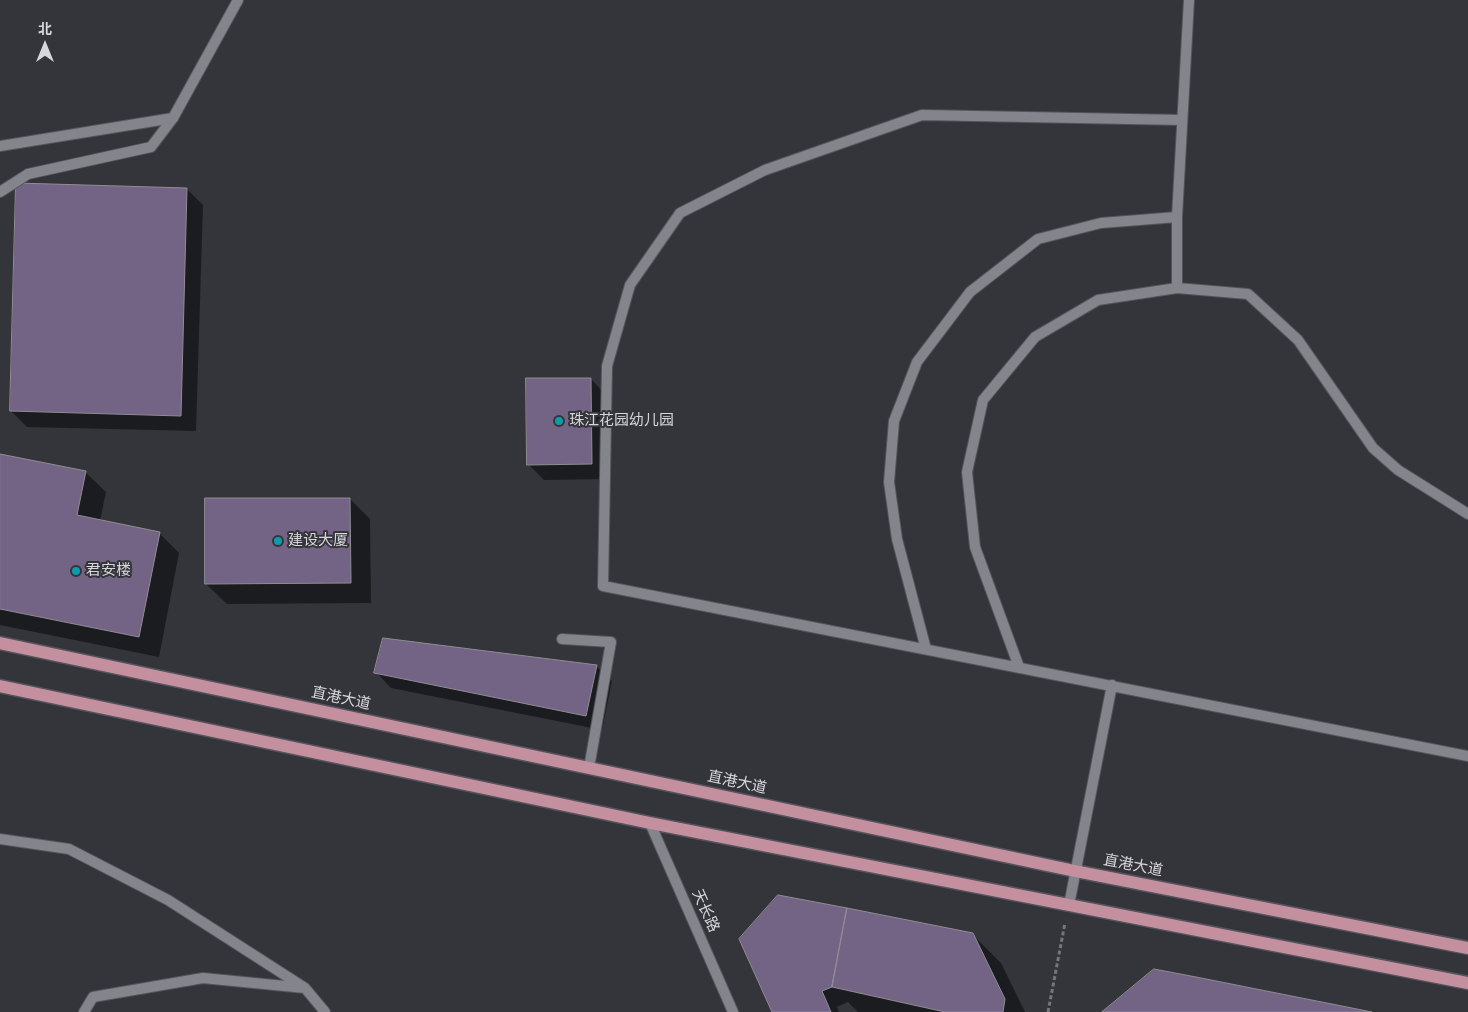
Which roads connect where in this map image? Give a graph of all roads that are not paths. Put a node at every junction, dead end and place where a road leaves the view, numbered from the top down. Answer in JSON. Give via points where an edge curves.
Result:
{"nodes":[{"id":1,"x":238,"y":0,"type":"edge"},
{"id":2,"x":1190,"y":0,"type":"edge"},
{"id":3,"x":173,"y":118,"type":"junction"},
{"id":4,"x":1182,"y":120,"type":"junction"},
{"id":5,"x":0,"y":146,"type":"edge"},
{"id":6,"x":0,"y":192,"type":"edge"},
{"id":7,"x":1177,"y":218,"type":"junction"},
{"id":8,"x":1177,"y":288,"type":"junction"},
{"id":9,"x":1468,"y":514,"type":"edge"},
{"id":10,"x":562,"y":638,"type":"dead end"},
{"id":11,"x":0,"y":643,"type":"edge"},
{"id":12,"x":926,"y":649,"type":"junction"},
{"id":13,"x":1019,"y":667,"type":"junction"},
{"id":14,"x":0,"y":686,"type":"edge"},
{"id":15,"x":1112,"y":686,"type":"junction"},
{"id":16,"x":1468,"y":756,"type":"edge"},
{"id":17,"x":589,"y":768,"type":"junction"},
{"id":18,"x":650,"y":822,"type":"junction"},
{"id":19,"x":0,"y":839,"type":"edge"},
{"id":20,"x":1075,"y":871,"type":"junction"},
{"id":21,"x":1069,"y":905,"type":"junction"},
{"id":22,"x":1468,"y":948,"type":"edge"},
{"id":23,"x":1468,"y":983,"type":"edge"},
{"id":24,"x":305,"y":988,"type":"junction"},
{"id":25,"x":84,"y":1012,"type":"edge"},
{"id":26,"x":325,"y":1012,"type":"edge"},
{"id":27,"x":733,"y":1012,"type":"edge"}],
"edges":[{"from":1,"to":3,"type":"street"},
{"from":2,"to":4,"type":"street"},
{"from":3,"to":5,"type":"street"},
{"from":3,"to":6,"type":"street","via":[[151,147],[28,174]]},
{"from":4,"to":7,"type":"street"},
{"from":4,"to":12,"type":"street","via":[[922,115],[764,170],[680,213],[630,285],[607,366],[603,586]]},
{"from":7,"to":8,"type":"street"},
{"from":7,"to":12,"type":"street","via":[[1101,223],[1038,239],[970,292],[917,362],[894,421],[889,482],[897,539]]},
{"from":8,"to":9,"type":"street","via":[[1248,294],[1298,340],[1372,448],[1398,470]]},
{"from":8,"to":13,"type":"street","via":[[1098,300],[1035,337],[983,400],[967,472],[975,547]]},
{"from":10,"to":17,"type":"street","via":[[611,642]]},
{"from":11,"to":17,"type":"main road","name":"直港大道"},
{"from":12,"to":13,"type":"street"},
{"from":13,"to":15,"type":"street"},
{"from":14,"to":18,"type":"main road"},
{"from":15,"to":16,"type":"street"},
{"from":15,"to":20,"type":"street"},
{"from":17,"to":20,"type":"main road","name":"直港大道"},
{"from":18,"to":21,"type":"main road"},
{"from":18,"to":27,"type":"street","name":"天长路"},
{"from":19,"to":24,"type":"street","via":[[69,849],[168,900]]},
{"from":20,"to":21,"type":"street"},
{"from":20,"to":22,"type":"main road","name":"直港大道"},
{"from":21,"to":23,"type":"main road"},
{"from":24,"to":25,"type":"street","via":[[203,978],[93,997]]},
{"from":24,"to":26,"type":"street"}]}
